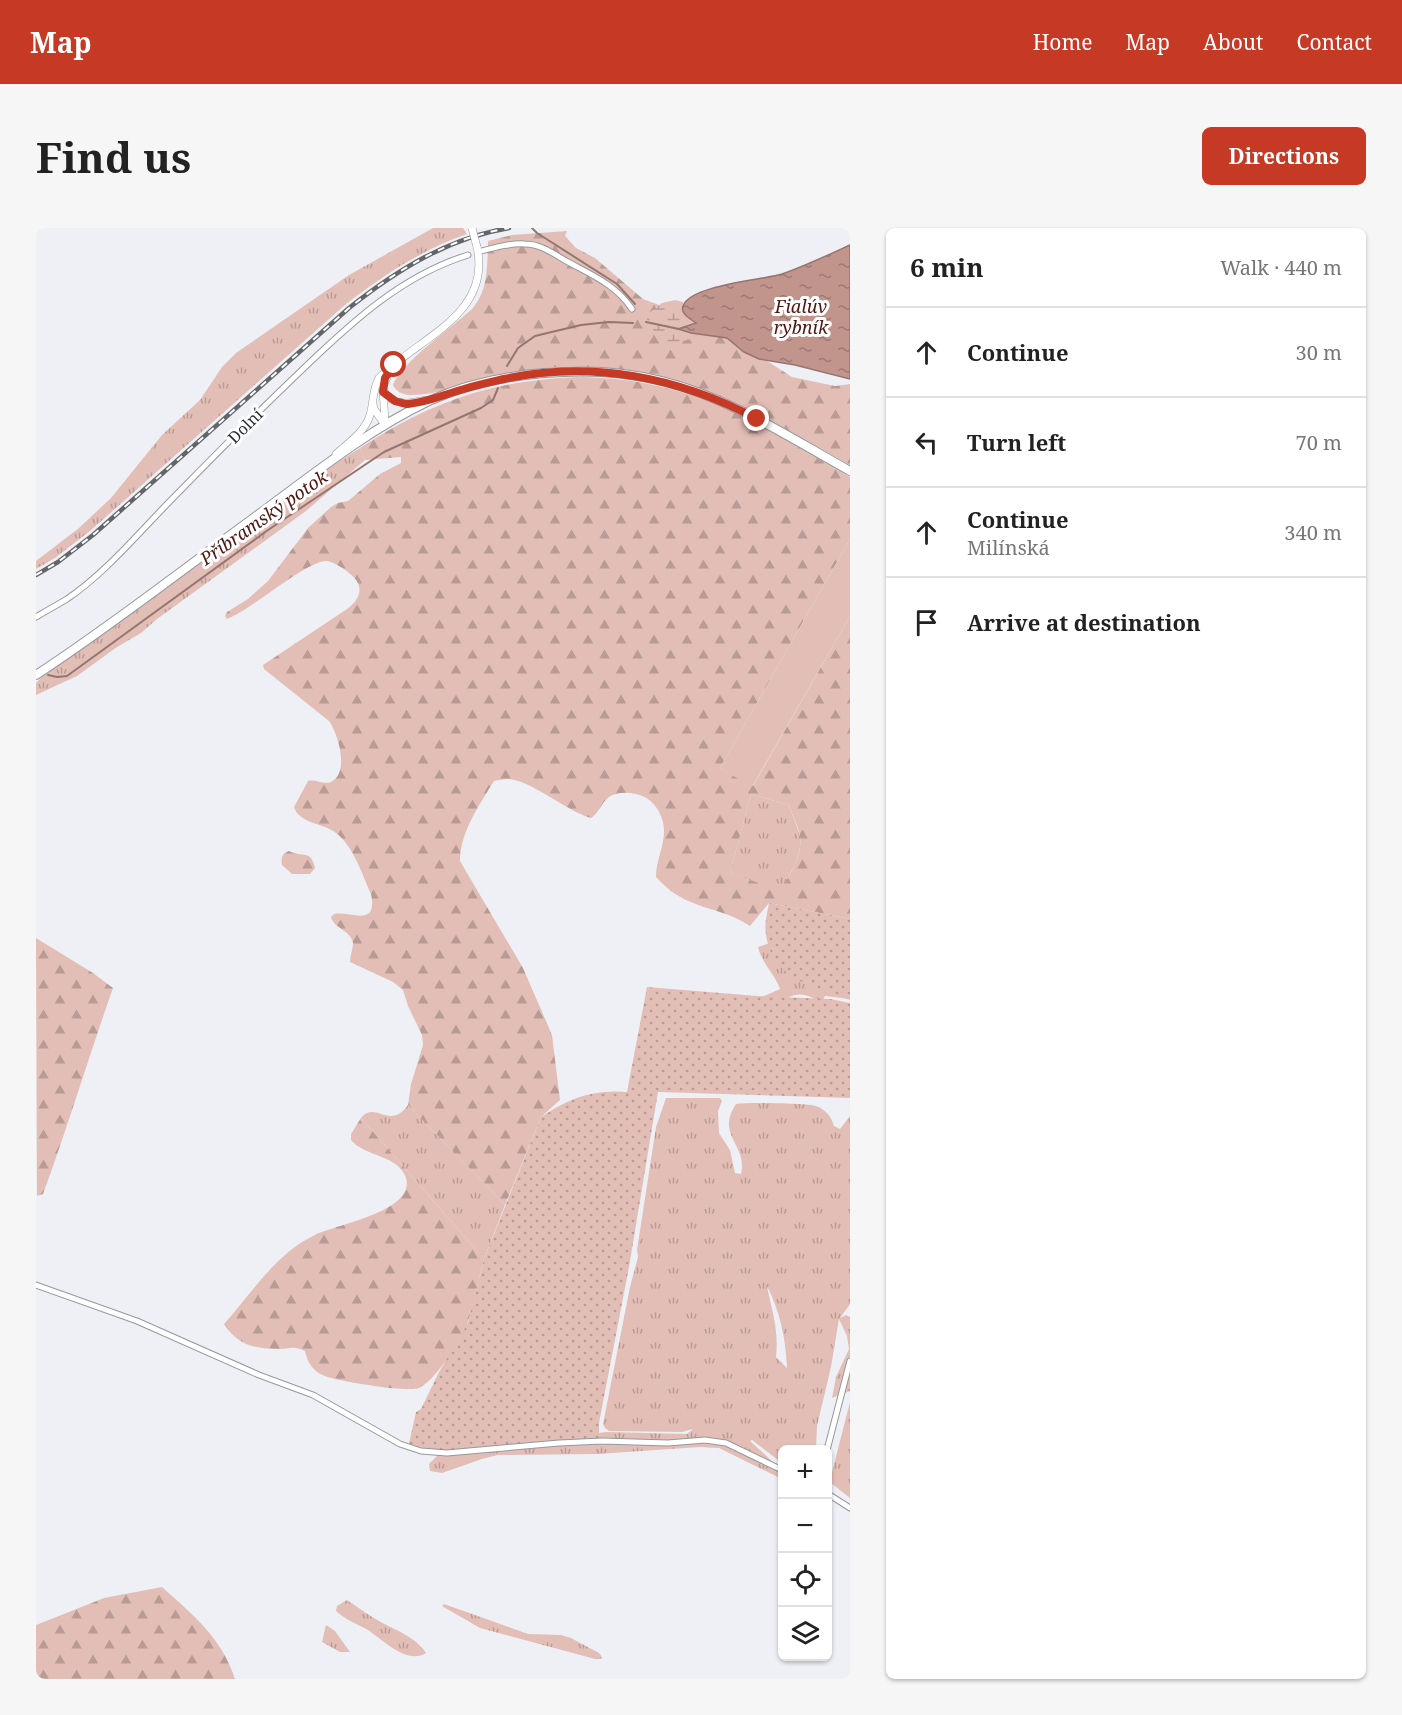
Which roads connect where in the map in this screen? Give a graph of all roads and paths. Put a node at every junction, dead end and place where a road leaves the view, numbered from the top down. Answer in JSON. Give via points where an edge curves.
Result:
{"nodes":[{"id":1,"x":472,"y":228,"type":"edge"},
{"id":2,"x":478,"y":250,"type":"junction"},
{"id":3,"x":468,"y":255,"type":"dead end"},
{"id":4,"x":632,"y":309,"type":"dead end"},
{"id":5,"x":394,"y":365,"type":"junction"},
{"id":6,"x":383,"y":392,"type":"junction"},
{"id":7,"x":443,"y":396,"type":"junction"},
{"id":8,"x":372,"y":400,"type":"junction"},
{"id":9,"x":385,"y":425,"type":"junction"},
{"id":10,"x":326,"y":465,"type":"junction"},
{"id":11,"x":850,"y":471,"type":"edge"},
{"id":12,"x":36,"y":617,"type":"edge"},
{"id":13,"x":36,"y":675,"type":"edge"},
{"id":14,"x":36,"y":1285,"type":"edge"},
{"id":15,"x":850,"y":1361,"type":"edge"},
{"id":16,"x":828,"y":1445,"type":"edge"},
{"id":17,"x":778,"y":1468,"type":"edge"},
{"id":18,"x":832,"y":1497,"type":"edge"},
{"id":19,"x":850,"y":1508,"type":"edge"}],
"edges":[{"from":1,"to":2,"type":"street","bridge":true},
{"from":2,"to":4,"type":"street","via":[[526,243],[541,247],[614,288]]},
{"from":2,"to":5,"type":"street","via":[[478,280],[468,304]]},
{"from":3,"to":12,"type":"street","name":"Dolní","via":[[427,271],[374,305],[252,418],[101,571],[68,599]]},
{"from":5,"to":6,"type":"street","via":[[385,378]]},
{"from":5,"to":8,"type":"street","via":[[379,378]]},
{"from":6,"to":7,"type":"street","via":[[406,404]]},
{"from":6,"to":9,"type":"street"},
{"from":7,"to":9,"type":"main road"},
{"from":7,"to":11,"type":"main road","via":[[536,374],[635,375],[712,397]]},
{"from":8,"to":9,"type":"street"},
{"from":8,"to":10,"type":"street","via":[[365,425]]},
{"from":9,"to":10,"type":"main road"},
{"from":10,"to":13,"type":"main road"},
{"from":14,"to":17,"type":"street","via":[[136,1321],[313,1395],[400,1444],[421,1451],[447,1453],[559,1443],[705,1440],[726,1443]]},
{"from":15,"to":16,"type":"street"},
{"from":18,"to":19,"type":"street"}]}
